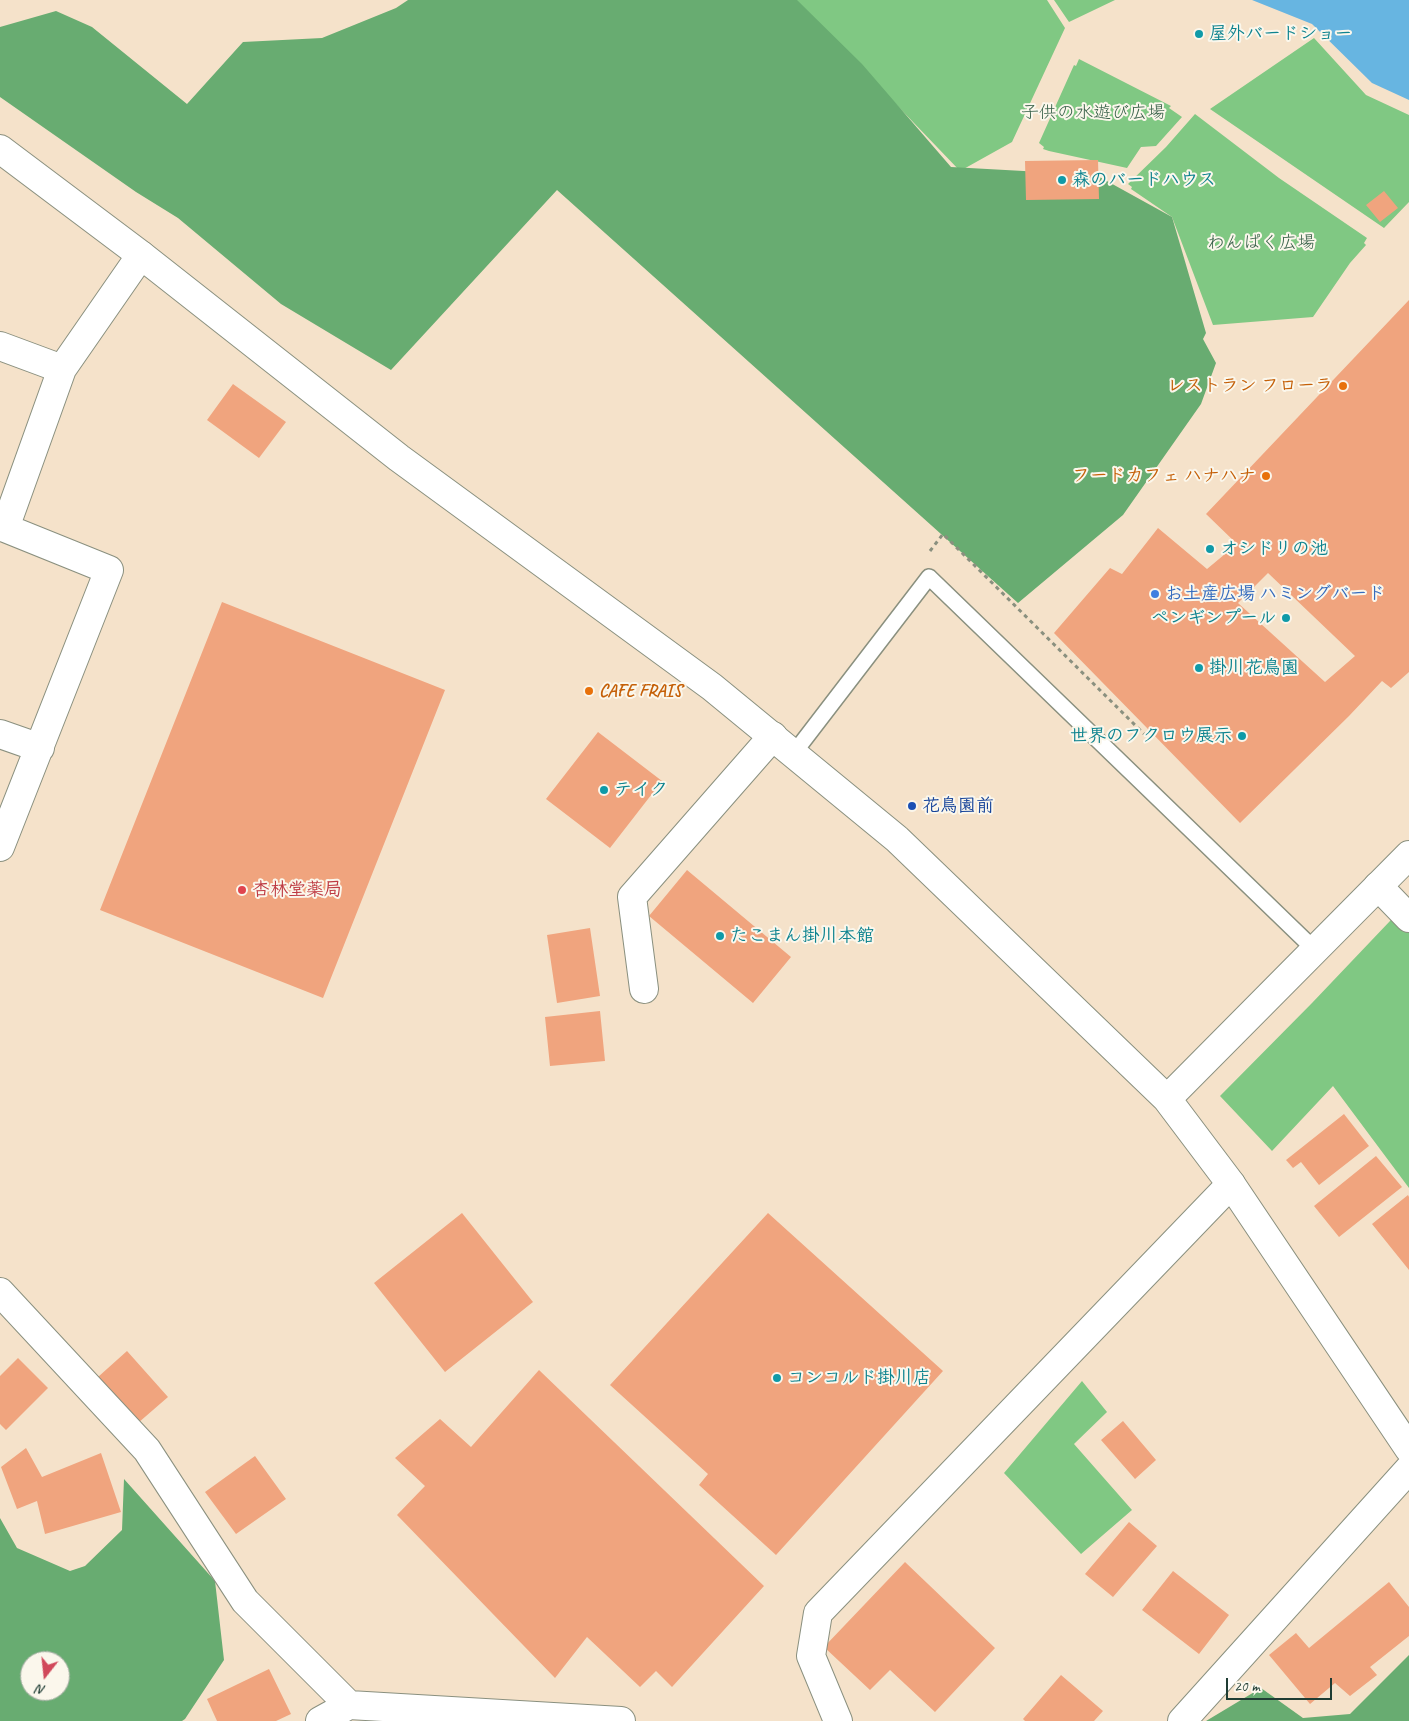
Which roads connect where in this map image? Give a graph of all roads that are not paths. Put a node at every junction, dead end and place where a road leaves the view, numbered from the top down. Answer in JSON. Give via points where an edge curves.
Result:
{"nodes":[{"id":1,"x":0,"y":149,"type":"edge"},
{"id":2,"x":140,"y":255,"type":"junction"},
{"id":3,"x":0,"y":346,"type":"edge"},
{"id":4,"x":62,"y":369,"type":"junction"},
{"id":5,"x":2,"y":527,"type":"edge"},
{"id":6,"x":0,"y":734,"type":"edge"},
{"id":7,"x":773,"y":736,"type":"junction"},
{"id":8,"x":40,"y":748,"type":"junction"},
{"id":9,"x":794,"y":753,"type":"junction"},
{"id":10,"x":0,"y":847,"type":"edge"},
{"id":11,"x":1409,"y":855,"type":"edge"},
{"id":12,"x":1378,"y":886,"type":"junction"},
{"id":13,"x":1409,"y":918,"type":"edge"},
{"id":14,"x":1315,"y":950,"type":"junction"},
{"id":15,"x":644,"y":988,"type":"dead end"},
{"id":16,"x":1167,"y":1099,"type":"junction"},
{"id":17,"x":1231,"y":1184,"type":"junction"},
{"id":18,"x":0,"y":1292,"type":"edge"},
{"id":19,"x":1409,"y":1449,"type":"edge"},
{"id":20,"x":1409,"y":1469,"type":"edge"},
{"id":21,"x":349,"y":1705,"type":"junction"},
{"id":22,"x":320,"y":1721,"type":"edge"},
{"id":23,"x":621,"y":1721,"type":"edge"},
{"id":24,"x":838,"y":1721,"type":"edge"},
{"id":25,"x":1182,"y":1721,"type":"edge"}],
"edges":[{"from":1,"to":2,"type":"street"},
{"from":2,"to":4,"type":"street"},
{"from":2,"to":7,"type":"street","via":[[399,458],[712,687]]},
{"from":3,"to":4,"type":"street"},
{"from":4,"to":5,"type":"street"},
{"from":5,"to":8,"type":"street","via":[[109,570]]},
{"from":6,"to":8,"type":"street"},
{"from":7,"to":9,"type":"street"},
{"from":7,"to":15,"type":"street","via":[[632,897]]},
{"from":8,"to":10,"type":"street"},
{"from":9,"to":14,"type":"lane","via":[[929,577]]},
{"from":9,"to":16,"type":"street","via":[[897,838]]},
{"from":11,"to":12,"type":"street"},
{"from":12,"to":13,"type":"street"},
{"from":12,"to":14,"type":"street"},
{"from":14,"to":16,"type":"street"},
{"from":16,"to":17,"type":"street"},
{"from":17,"to":19,"type":"street"},
{"from":17,"to":24,"type":"street","via":[[818,1614],[811,1656]]},
{"from":18,"to":21,"type":"street","via":[[147,1450],[245,1601]]},
{"from":20,"to":25,"type":"street"},
{"from":21,"to":22,"type":"street"},
{"from":21,"to":23,"type":"street"}]}
